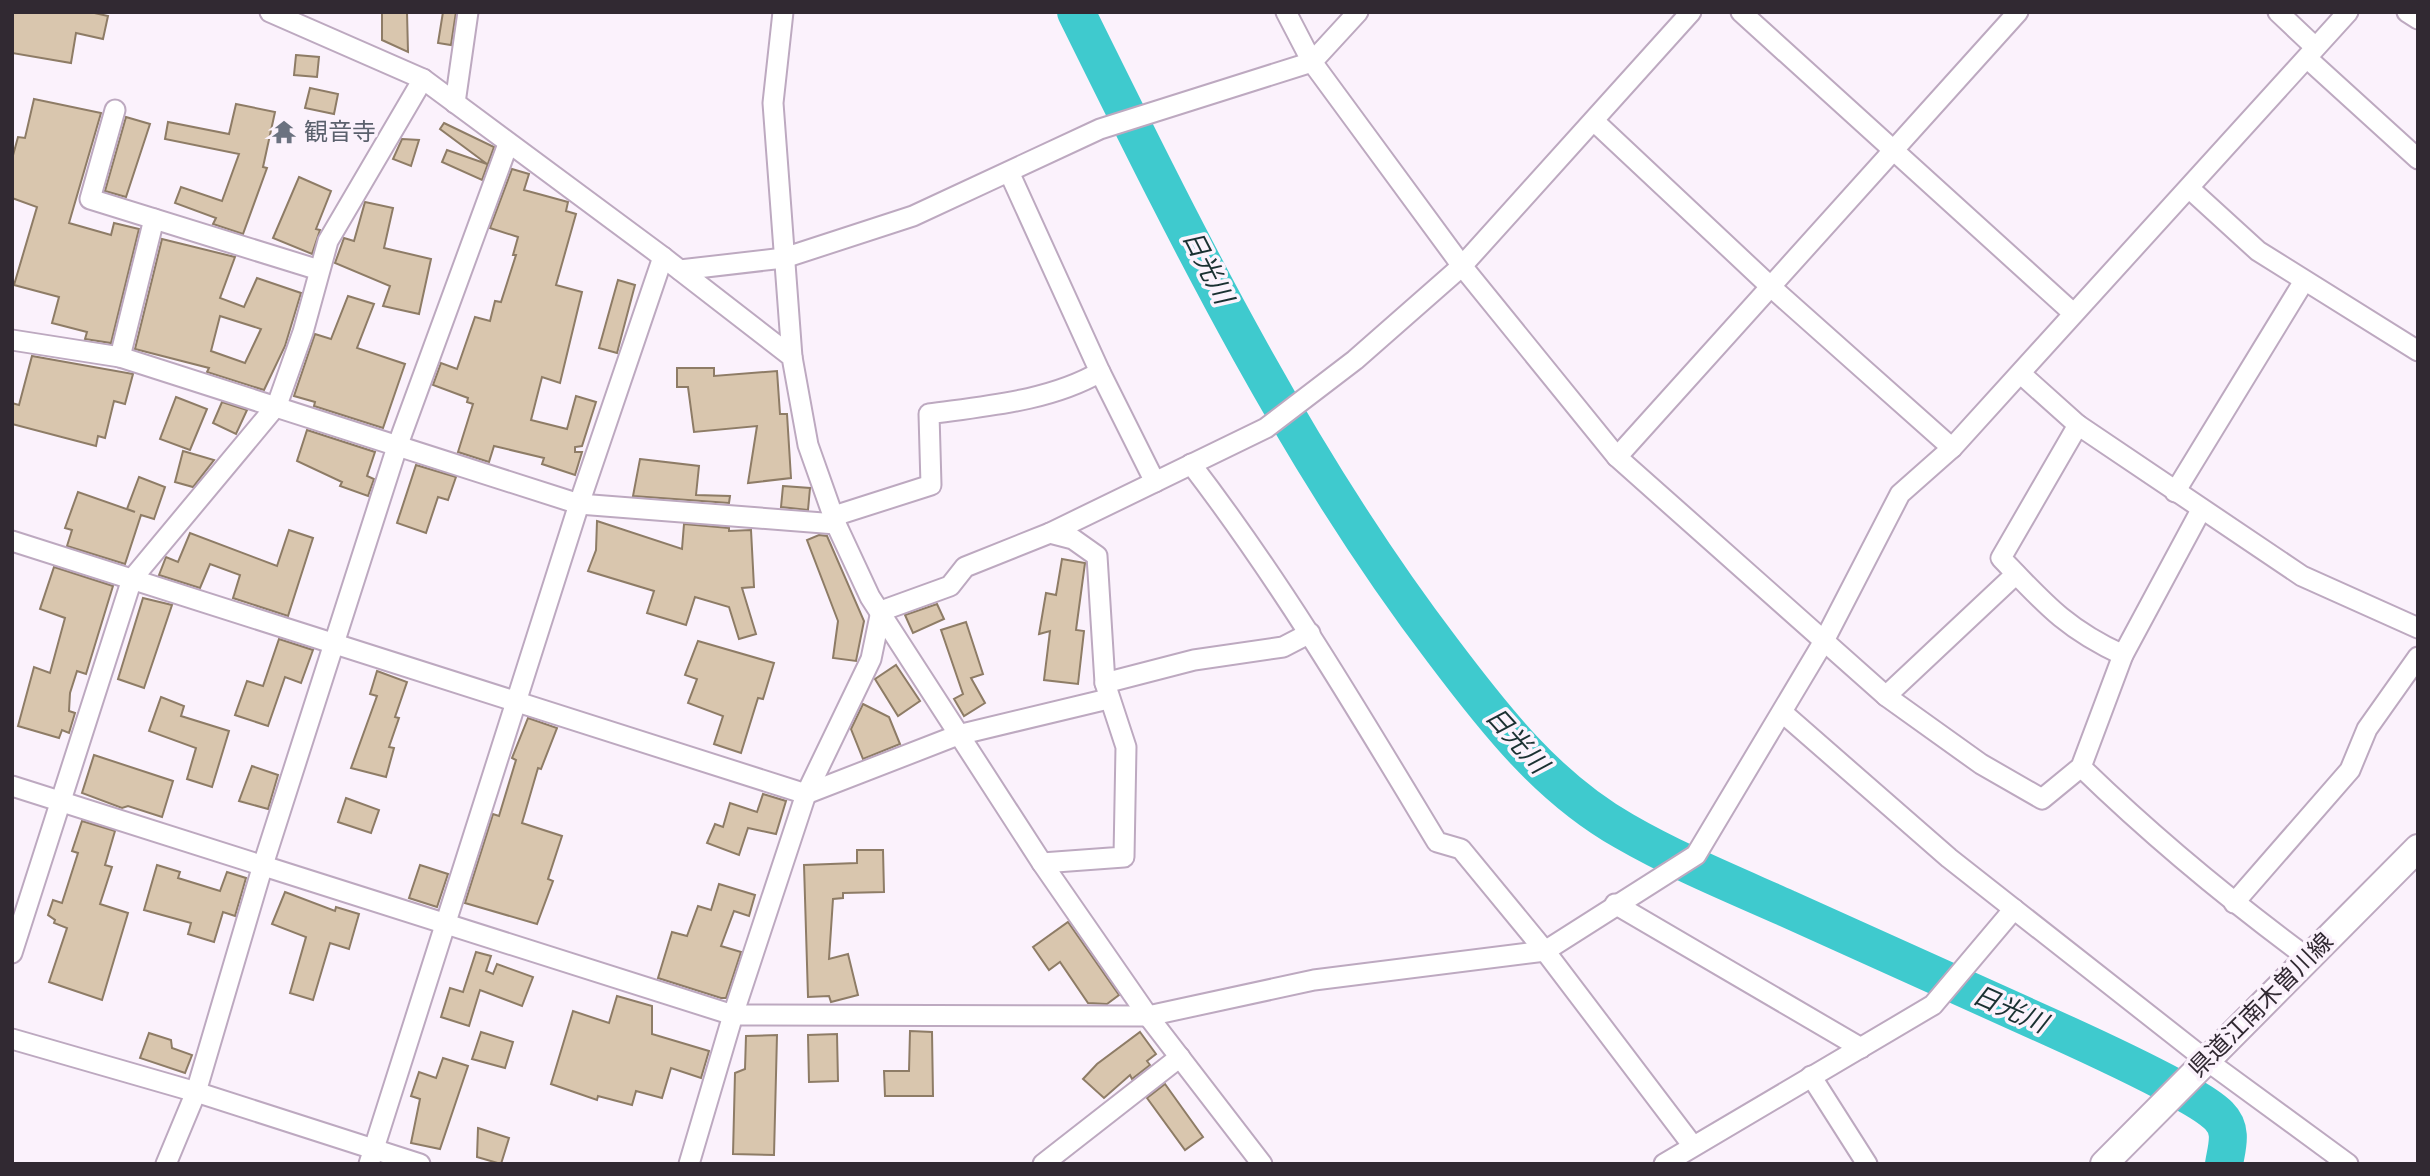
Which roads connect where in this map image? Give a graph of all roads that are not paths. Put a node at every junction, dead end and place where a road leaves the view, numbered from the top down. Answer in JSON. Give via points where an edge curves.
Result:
{"nodes":[{"id":1,"x":270,"y":12,"type":"edge"},
{"id":2,"x":468,"y":12,"type":"edge"},
{"id":3,"x":783,"y":12,"type":"edge"},
{"id":4,"x":1286,"y":12,"type":"edge"},
{"id":5,"x":1358,"y":12,"type":"edge"},
{"id":6,"x":1691,"y":12,"type":"edge"},
{"id":7,"x":1741,"y":12,"type":"edge"},
{"id":8,"x":2018,"y":12,"type":"edge"},
{"id":9,"x":2278,"y":12,"type":"edge"},
{"id":10,"x":2348,"y":12,"type":"edge"},
{"id":11,"x":2407,"y":12,"type":"edge"},
{"id":12,"x":2418,"y":19,"type":"edge"},
{"id":13,"x":2312,"y":53,"type":"junction"},
{"id":14,"x":1312,"y":62,"type":"junction"},
{"id":15,"x":423,"y":79,"type":"junction"},
{"id":16,"x":454,"y":103,"type":"junction"},
{"id":17,"x":115,"y":110,"type":"dead end"},
{"id":18,"x":1594,"y":121,"type":"junction"},
{"id":19,"x":508,"y":144,"type":"junction"},
{"id":20,"x":1893,"y":150,"type":"junction"},
{"id":21,"x":2418,"y":159,"type":"edge"},
{"id":22,"x":1009,"y":172,"type":"junction"},
{"id":23,"x":2190,"y":189,"type":"junction"},
{"id":24,"x":154,"y":219,"type":"junction"},
{"id":25,"x":663,"y":257,"type":"junction"},
{"id":26,"x":784,"y":258,"type":"junction"},
{"id":27,"x":1462,"y":266,"type":"junction"},
{"id":28,"x":319,"y":270,"type":"junction"},
{"id":29,"x":680,"y":270,"type":"junction"},
{"id":30,"x":2304,"y":281,"type":"junction"},
{"id":31,"x":1771,"y":287,"type":"junction"},
{"id":32,"x":2073,"y":313,"type":"junction"},
{"id":33,"x":12,"y":340,"type":"edge"},
{"id":34,"x":2418,"y":351,"type":"edge"},
{"id":35,"x":120,"y":357,"type":"junction"},
{"id":36,"x":792,"y":357,"type":"junction"},
{"id":37,"x":1100,"y":372,"type":"junction"},
{"id":38,"x":2021,"y":374,"type":"junction"},
{"id":39,"x":277,"y":405,"type":"junction"},
{"id":40,"x":2078,"y":425,"type":"junction"},
{"id":41,"x":397,"y":447,"type":"junction"},
{"id":42,"x":1952,"y":448,"type":"junction"},
{"id":43,"x":1617,"y":457,"type":"junction"},
{"id":44,"x":1191,"y":464,"type":"junction"},
{"id":45,"x":1155,"y":482,"type":"junction"},
{"id":46,"x":2175,"y":492,"type":"junction"},
{"id":47,"x":579,"y":504,"type":"junction"},
{"id":48,"x":2201,"y":510,"type":"junction"},
{"id":49,"x":835,"y":520,"type":"junction"},
{"id":50,"x":1050,"y":533,"type":"junction"},
{"id":51,"x":12,"y":541,"type":"edge"},
{"id":52,"x":2016,"y":574,"type":"junction"},
{"id":53,"x":132,"y":579,"type":"junction"},
{"id":54,"x":881,"y":611,"type":"junction"},
{"id":55,"x":2418,"y":628,"type":"edge"},
{"id":56,"x":1310,"y":633,"type":"junction"},
{"id":57,"x":1824,"y":641,"type":"junction"},
{"id":58,"x":336,"y":643,"type":"junction"},
{"id":59,"x":2123,"y":655,"type":"junction"},
{"id":60,"x":2418,"y":657,"type":"edge"},
{"id":61,"x":1107,"y":691,"type":"junction"},
{"id":62,"x":1886,"y":696,"type":"junction"},
{"id":63,"x":516,"y":702,"type":"junction"},
{"id":64,"x":1783,"y":713,"type":"junction"},
{"id":65,"x":958,"y":735,"type":"junction"},
{"id":66,"x":2081,"y":767,"type":"junction"},
{"id":67,"x":12,"y":786,"type":"edge"},
{"id":68,"x":806,"y":794,"type":"junction"},
{"id":69,"x":59,"y":800,"type":"junction"},
{"id":70,"x":2418,"y":848,"type":"edge"},
{"id":71,"x":1042,"y":863,"type":"junction"},
{"id":72,"x":263,"y":865,"type":"junction"},
{"id":73,"x":1615,"y":904,"type":"junction"},
{"id":74,"x":2234,"y":904,"type":"junction"},
{"id":75,"x":2014,"y":909,"type":"junction"},
{"id":76,"x":447,"y":922,"type":"junction"},
{"id":77,"x":1545,"y":951,"type":"junction"},
{"id":78,"x":12,"y":953,"type":"edge"},
{"id":79,"x":2308,"y":958,"type":"junction"},
{"id":80,"x":733,"y":1015,"type":"junction"},
{"id":81,"x":1148,"y":1016,"type":"junction"},
{"id":82,"x":12,"y":1039,"type":"edge"},
{"id":83,"x":1861,"y":1048,"type":"junction"},
{"id":84,"x":1180,"y":1057,"type":"junction"},
{"id":85,"x":2206,"y":1060,"type":"junction"},
{"id":86,"x":1811,"y":1076,"type":"junction"},
{"id":87,"x":196,"y":1092,"type":"junction"},
{"id":88,"x":1693,"y":1146,"type":"junction"},
{"id":89,"x":371,"y":1157,"type":"edge"},
{"id":90,"x":166,"y":1164,"type":"edge"},
{"id":91,"x":420,"y":1164,"type":"edge"},
{"id":92,"x":689,"y":1164,"type":"edge"},
{"id":93,"x":1043,"y":1164,"type":"edge"},
{"id":94,"x":1262,"y":1164,"type":"edge"},
{"id":95,"x":1664,"y":1164,"type":"edge"},
{"id":96,"x":1867,"y":1164,"type":"edge"},
{"id":97,"x":2104,"y":1164,"type":"edge"},
{"id":98,"x":2348,"y":1164,"type":"edge"}],
"edges":[{"from":1,"to":15,"type":"street"},
{"from":2,"to":16,"type":"street"},
{"from":3,"to":26,"type":"street","via":[[773,103]]},
{"from":4,"to":14,"type":"street"},
{"from":5,"to":14,"type":"street"},
{"from":6,"to":18,"type":"street"},
{"from":7,"to":20,"type":"street"},
{"from":8,"to":20,"type":"street"},
{"from":9,"to":13,"type":"street"},
{"from":10,"to":13,"type":"street"},
{"from":11,"to":12,"type":"street"},
{"from":13,"to":21,"type":"street"},
{"from":13,"to":23,"type":"street"},
{"from":14,"to":22,"type":"street","via":[[1100,129]]},
{"from":14,"to":27,"type":"street"},
{"from":15,"to":16,"type":"street"},
{"from":15,"to":28,"type":"street","via":[[328,241]]},
{"from":16,"to":19,"type":"street"},
{"from":17,"to":24,"type":"street","via":[[90,199]]},
{"from":18,"to":27,"type":"street"},
{"from":18,"to":31,"type":"street"},
{"from":19,"to":25,"type":"street"},
{"from":19,"to":41,"type":"street"},
{"from":20,"to":31,"type":"street"},
{"from":20,"to":32,"type":"street"},
{"from":22,"to":26,"type":"street","via":[[913,216]]},
{"from":22,"to":37,"type":"street"},
{"from":23,"to":30,"type":"street","via":[[2258,251]]},
{"from":23,"to":32,"type":"street"},
{"from":24,"to":28,"type":"street"},
{"from":24,"to":35,"type":"street"},
{"from":25,"to":29,"type":"street"},
{"from":25,"to":47,"type":"street"},
{"from":26,"to":29,"type":"street"},
{"from":26,"to":36,"type":"street"},
{"from":27,"to":43,"type":"street"},
{"from":27,"to":44,"type":"street","via":[[1355,360],[1266,428]]},
{"from":28,"to":39,"type":"street"},
{"from":29,"to":36,"type":"street"},
{"from":30,"to":34,"type":"street"},
{"from":30,"to":46,"type":"street"},
{"from":31,"to":42,"type":"street"},
{"from":31,"to":43,"type":"street"},
{"from":32,"to":38,"type":"street"},
{"from":33,"to":35,"type":"street"},
{"from":35,"to":39,"type":"street"},
{"from":36,"to":49,"type":"street","via":[[808,445]]},
{"from":37,"to":45,"type":"street"},
{"from":37,"to":49,"type":"street","via":[[1082,383],[1023,399],[929,414],[931,485]]},
{"from":38,"to":40,"type":"street"},
{"from":38,"to":42,"type":"street"},
{"from":39,"to":41,"type":"street"},
{"from":39,"to":53,"type":"street"},
{"from":40,"to":46,"type":"street"},
{"from":40,"to":52,"type":"street","via":[[2001,558]]},
{"from":41,"to":47,"type":"street"},
{"from":41,"to":58,"type":"street"},
{"from":42,"to":57,"type":"street","via":[[1900,494]]},
{"from":43,"to":57,"type":"street"},
{"from":44,"to":45,"type":"street"},
{"from":44,"to":56,"type":"street"},
{"from":45,"to":50,"type":"street"},
{"from":46,"to":48,"type":"street"},
{"from":47,"to":49,"type":"street"},
{"from":47,"to":63,"type":"street"},
{"from":48,"to":55,"type":"street","via":[[2302,576]]},
{"from":48,"to":59,"type":"street"},
{"from":49,"to":54,"type":"street","via":[[870,597]]},
{"from":50,"to":54,"type":"street","via":[[965,567],[950,586]]},
{"from":50,"to":61,"type":"street","via":[[1073,539],[1097,556]]},
{"from":51,"to":53,"type":"street"},
{"from":52,"to":59,"type":"street","via":[[2087,639]]},
{"from":52,"to":62,"type":"street"},
{"from":53,"to":58,"type":"street"},
{"from":53,"to":69,"type":"street"},
{"from":54,"to":65,"type":"street"},
{"from":54,"to":68,"type":"street","via":[[871,659]]},
{"from":56,"to":61,"type":"street","via":[[1283,647],[1194,660]]},
{"from":56,"to":77,"type":"street","via":[[1437,842],[1461,849]]},
{"from":57,"to":62,"type":"street"},
{"from":57,"to":64,"type":"street"},
{"from":58,"to":63,"type":"street"},
{"from":58,"to":72,"type":"street"},
{"from":59,"to":66,"type":"street"},
{"from":60,"to":74,"type":"street","via":[[2367,729],[2350,770]]},
{"from":61,"to":65,"type":"street"},
{"from":61,"to":71,"type":"street","via":[[1126,747],[1124,858]]},
{"from":62,"to":66,"type":"street","via":[[1981,764],[2042,799]]},
{"from":63,"to":68,"type":"street"},
{"from":63,"to":76,"type":"street"},
{"from":64,"to":73,"type":"street","via":[[1696,855]]},
{"from":64,"to":75,"type":"street"},
{"from":65,"to":68,"type":"street"},
{"from":65,"to":71,"type":"street"},
{"from":66,"to":74,"type":"street"},
{"from":67,"to":69,"type":"street"},
{"from":68,"to":80,"type":"street"},
{"from":69,"to":72,"type":"street"},
{"from":69,"to":78,"type":"street"},
{"from":70,"to":79,"type":"main road","name":"県道江南木曽川線"},
{"from":71,"to":81,"type":"street"},
{"from":72,"to":76,"type":"street"},
{"from":72,"to":87,"type":"street"},
{"from":73,"to":77,"type":"street"},
{"from":73,"to":83,"type":"street"},
{"from":74,"to":79,"type":"street"},
{"from":75,"to":83,"type":"street","via":[[1933,1005]]},
{"from":75,"to":85,"type":"street"},
{"from":76,"to":80,"type":"street"},
{"from":76,"to":89,"type":"street"},
{"from":77,"to":81,"type":"street","via":[[1314,980]]},
{"from":77,"to":88,"type":"street"},
{"from":79,"to":85,"type":"main road","name":"県道江南木曽川線"},
{"from":80,"to":81,"type":"street"},
{"from":80,"to":92,"type":"street"},
{"from":81,"to":84,"type":"street"},
{"from":82,"to":87,"type":"street"},
{"from":83,"to":86,"type":"street"},
{"from":84,"to":93,"type":"street"},
{"from":84,"to":94,"type":"street"},
{"from":85,"to":97,"type":"main road","name":"県道江南木曽川線"},
{"from":85,"to":98,"type":"street"},
{"from":86,"to":88,"type":"street"},
{"from":86,"to":96,"type":"street"},
{"from":87,"to":89,"type":"street"},
{"from":87,"to":90,"type":"street"},
{"from":88,"to":95,"type":"street"},
{"from":89,"to":91,"type":"street"}]}
